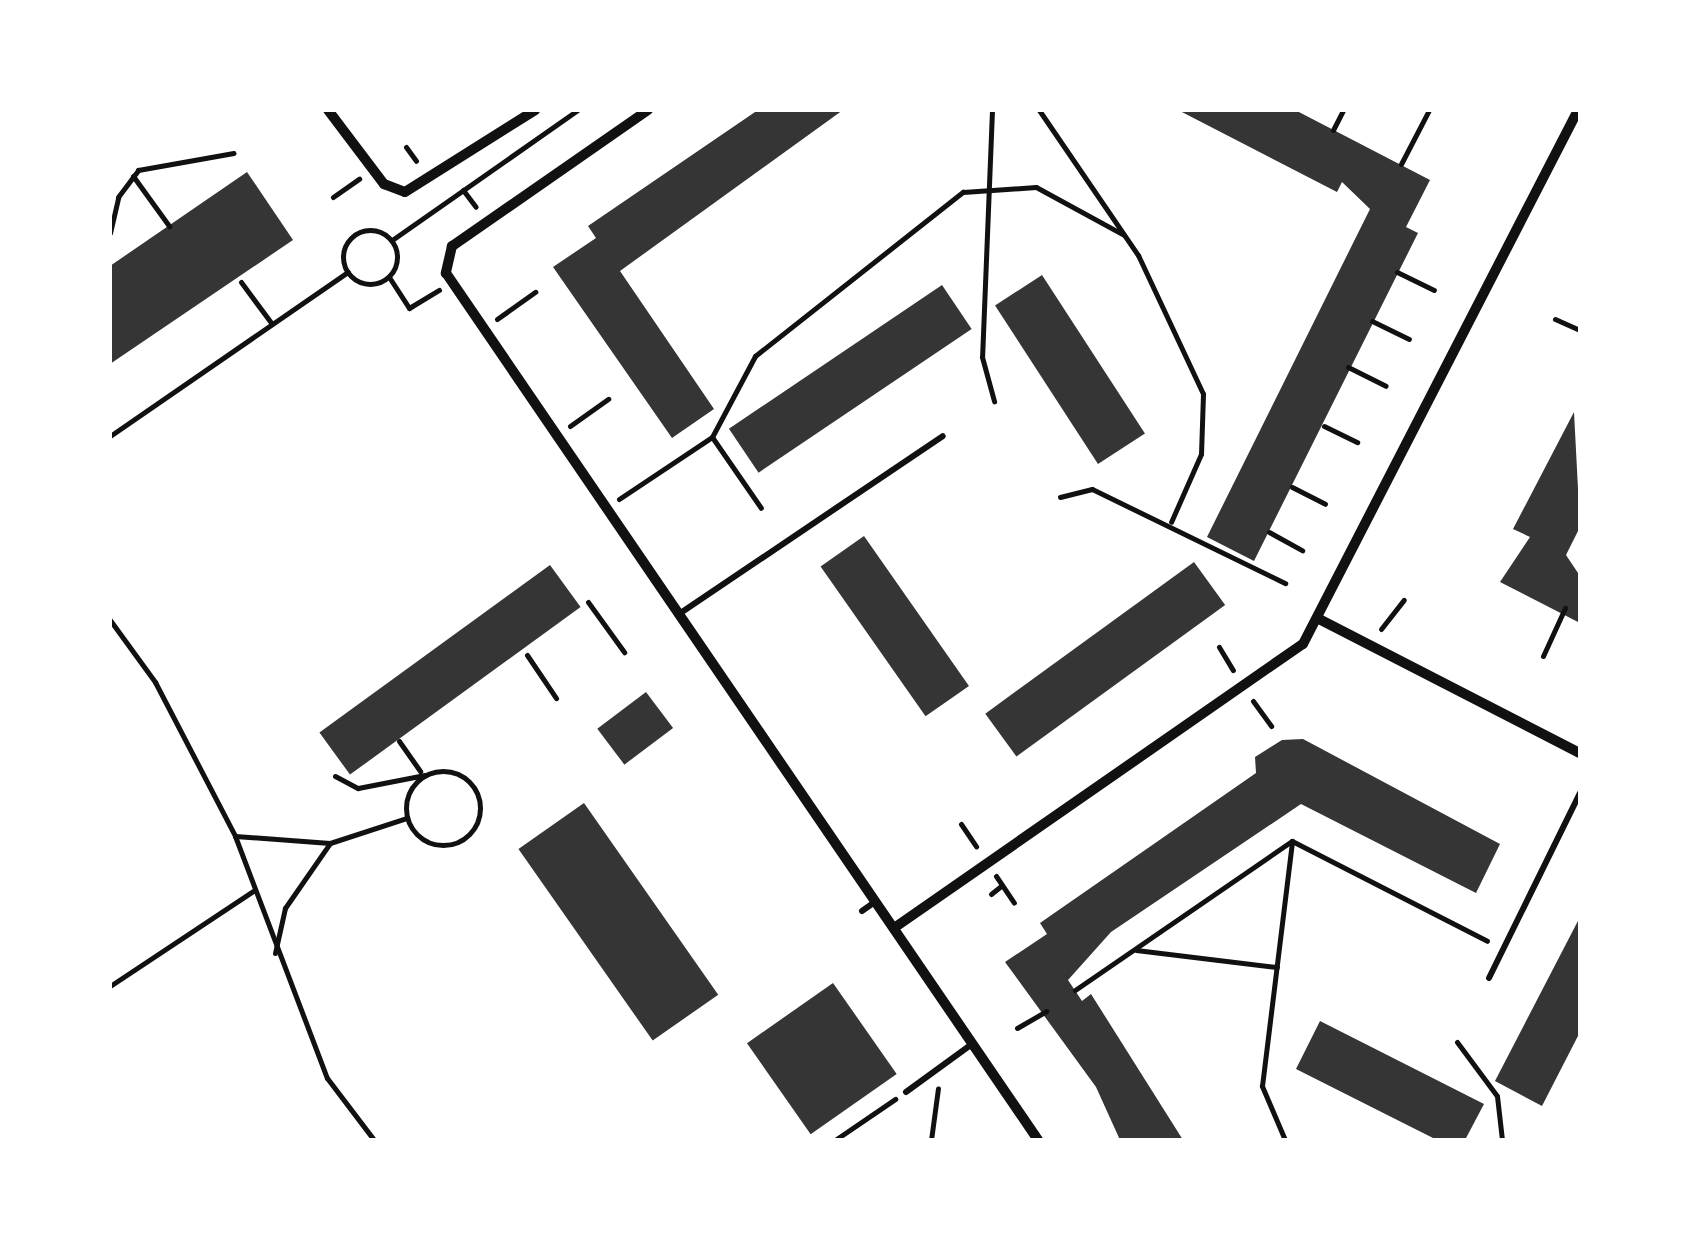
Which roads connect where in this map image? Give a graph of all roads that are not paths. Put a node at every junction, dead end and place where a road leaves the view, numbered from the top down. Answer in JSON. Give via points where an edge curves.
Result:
{"nodes":[{"id":1,"x":328,"y":110,"type":"edge"},
{"id":2,"x":535,"y":110,"type":"edge"},
{"id":3,"x":648,"y":110,"type":"edge"},
{"id":4,"x":1578,"y":110,"type":"edge"},
{"id":5,"x":943,"y":436,"type":"dead end"},
{"id":6,"x":677,"y":615,"type":"junction"},
{"id":7,"x":1319,"y":618,"type":"junction"},
{"id":8,"x":1580,"y":753,"type":"edge"},
{"id":9,"x":1580,"y":793,"type":"edge"},
{"id":10,"x":875,"y":902,"type":"junction"},
{"id":11,"x":862,"y":911,"type":"dead end"},
{"id":12,"x":894,"y":928,"type":"junction"},
{"id":13,"x":1488,"y":978,"type":"dead end"},
{"id":14,"x":972,"y":1044,"type":"junction"},
{"id":15,"x":906,"y":1092,"type":"road end"},
{"id":16,"x":1038,"y":1140,"type":"edge"}],
"edges":[{"from":1,"to":2,"type":"street","via":[[396,191],[415,191]]},
{"from":3,"to":6,"type":"street","via":[[452,246],[446,273]]},
{"from":4,"to":7,"type":"street"},
{"from":5,"to":6,"type":"lane"},
{"from":6,"to":10,"type":"street"},
{"from":7,"to":8,"type":"street"},
{"from":7,"to":12,"type":"street","via":[[1277,664]]},
{"from":9,"to":13,"type":"lane"},
{"from":10,"to":11,"type":"lane"},
{"from":10,"to":12,"type":"street"},
{"from":12,"to":14,"type":"street"},
{"from":14,"to":15,"type":"lane"},
{"from":14,"to":16,"type":"street"}]}
